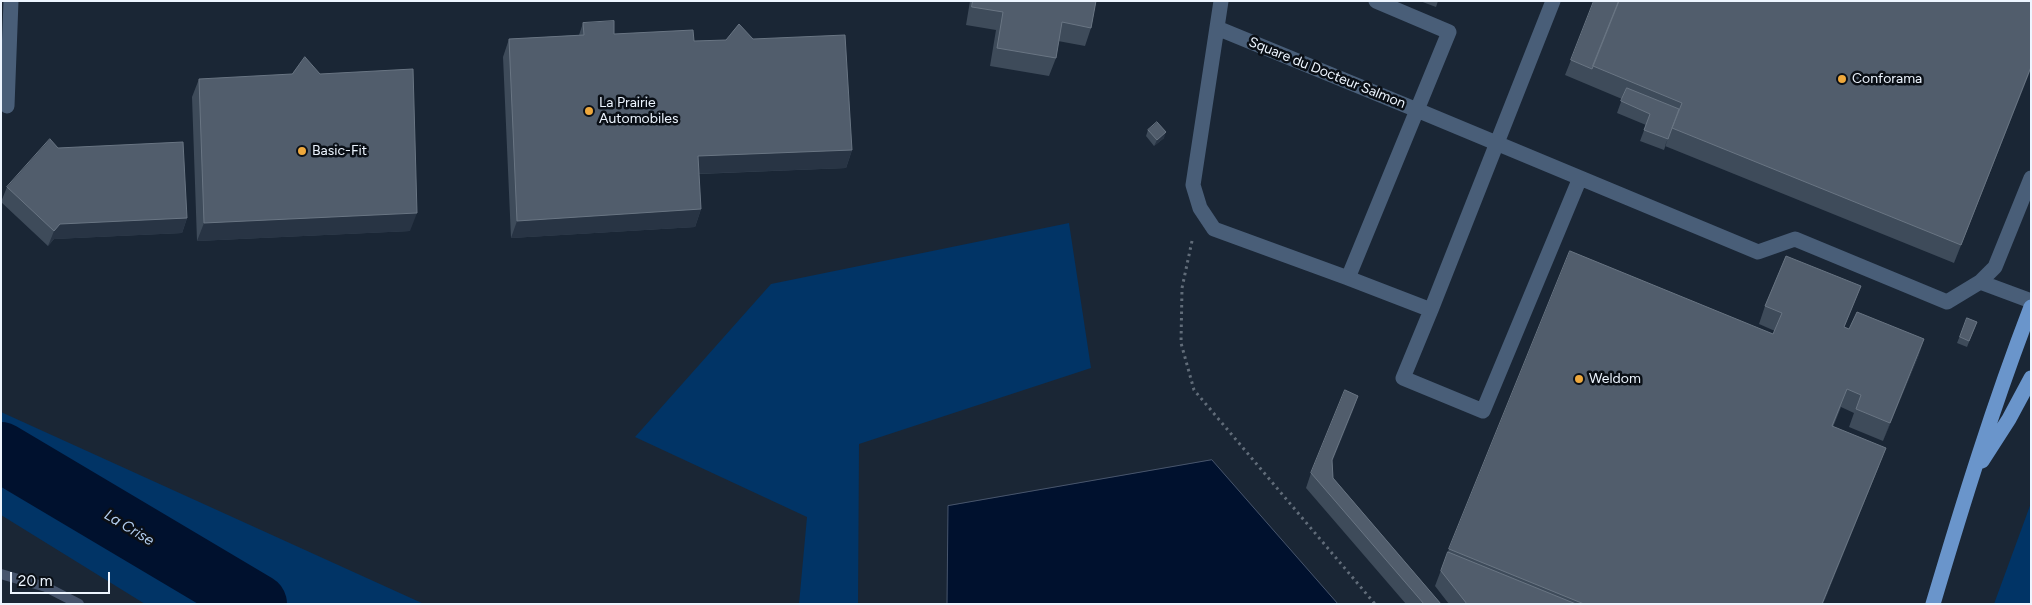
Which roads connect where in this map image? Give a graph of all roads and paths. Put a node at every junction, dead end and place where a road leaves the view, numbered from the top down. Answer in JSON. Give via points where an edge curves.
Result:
{"nodes":[{"id":1,"x":11,"y":1,"type":"edge"},
{"id":2,"x":1221,"y":1,"type":"edge"},
{"id":3,"x":1376,"y":1,"type":"edge"},
{"id":4,"x":1553,"y":1,"type":"edge"},
{"id":5,"x":1217,"y":28,"type":"junction"},
{"id":6,"x":7,"y":106,"type":"dead end"},
{"id":7,"x":1417,"y":110,"type":"junction"},
{"id":8,"x":1496,"y":143,"type":"junction"},
{"id":9,"x":1580,"y":178,"type":"junction"},
{"id":10,"x":2031,"y":178,"type":"edge"},
{"id":11,"x":1200,"y":208,"type":"junction"},
{"id":12,"x":1348,"y":278,"type":"junction"},
{"id":13,"x":1980,"y":282,"type":"junction"},
{"id":14,"x":2031,"y":302,"type":"edge"},
{"id":15,"x":2031,"y":307,"type":"edge"},
{"id":16,"x":1431,"y":310,"type":"junction"},
{"id":17,"x":2031,"y":378,"type":"edge"},
{"id":18,"x":1970,"y":479,"type":"junction"},
{"id":19,"x":1375,"y":604,"type":"edge"},
{"id":20,"x":1933,"y":604,"type":"edge"}],
"edges":[{"from":1,"to":6,"type":"street"},
{"from":2,"to":5,"type":"street"},
{"from":3,"to":7,"type":"street","via":[[1448,32]]},
{"from":4,"to":8,"type":"street"},
{"from":5,"to":7,"type":"street","name":"Square du Docteur Salmon"},
{"from":5,"to":11,"type":"street","via":[[1193,185]]},
{"from":7,"to":8,"type":"street"},
{"from":7,"to":12,"type":"street","name":"Square du Docteur Salmon"},
{"from":8,"to":9,"type":"street"},
{"from":8,"to":16,"type":"street"},
{"from":9,"to":13,"type":"street","via":[[1758,252],[1795,238],[1947,302]]},
{"from":9,"to":16,"type":"street","via":[[1484,411],[1403,378]]},
{"from":10,"to":13,"type":"street","via":[[1996,267]]},
{"from":11,"to":12,"type":"street","via":[[1214,229]]},
{"from":11,"to":19,"type":"path","via":[[1182,288],[1181,342],[1194,390]]},
{"from":12,"to":16,"type":"street"},
{"from":13,"to":14,"type":"street"},
{"from":15,"to":18,"type":"main road"},
{"from":17,"to":18,"type":"main road"},
{"from":18,"to":20,"type":"main road"}]}
